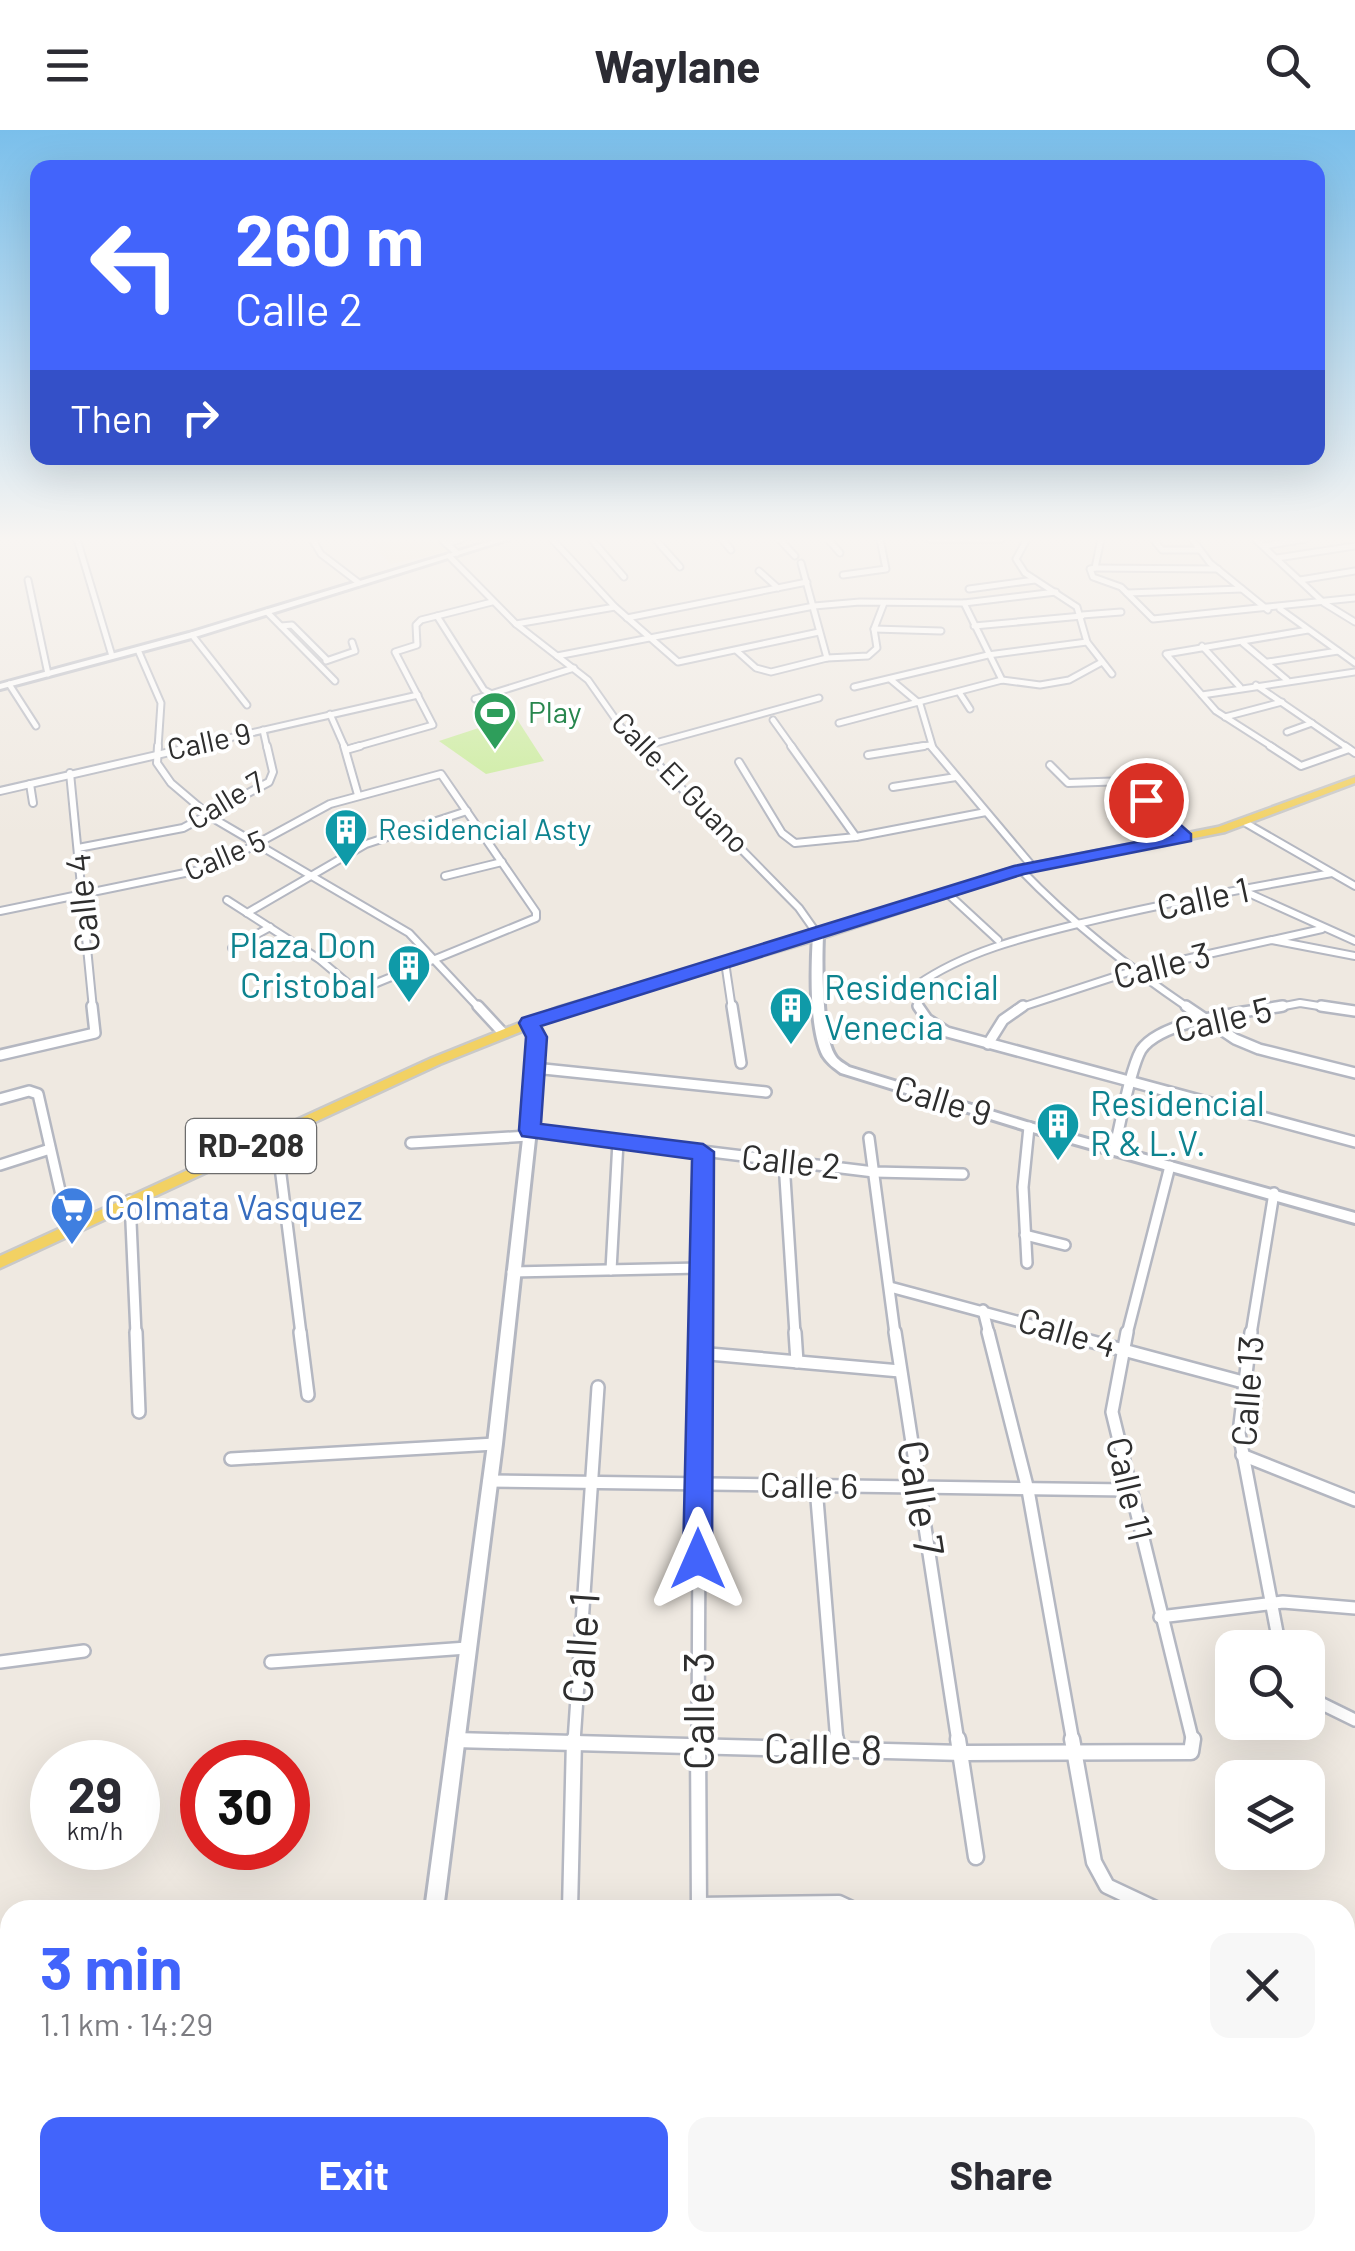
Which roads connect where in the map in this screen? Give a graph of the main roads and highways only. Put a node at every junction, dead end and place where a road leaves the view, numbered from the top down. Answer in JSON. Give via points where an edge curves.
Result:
{"nodes":[{"id":1,"x":1355,"y":780,"type":"edge"},
{"id":2,"x":0,"y":1262,"type":"edge"}],
"edges":[{"from":1,"to":2,"type":"main road","number":"RD-208","via":[[1244,822],[1026,868],[529,1023]]}]}
